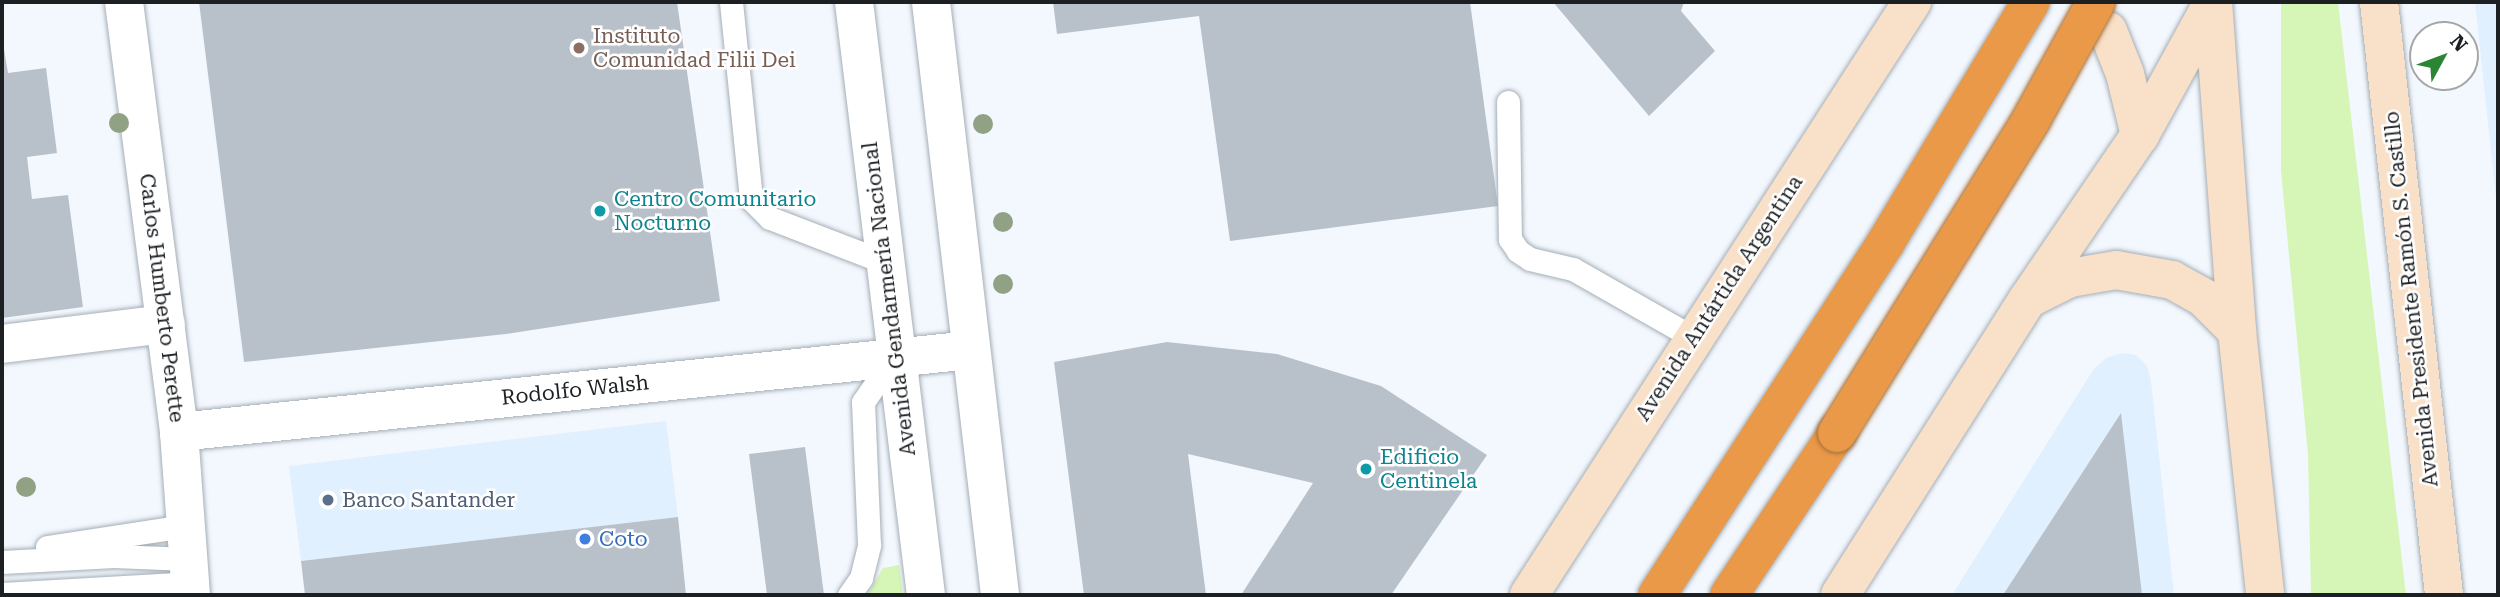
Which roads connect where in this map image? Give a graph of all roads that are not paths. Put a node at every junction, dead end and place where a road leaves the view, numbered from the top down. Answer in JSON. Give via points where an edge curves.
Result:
{"nodes":[{"id":1,"x":124,"y":2,"type":"edge"},
{"id":2,"x":731,"y":2,"type":"edge"},
{"id":3,"x":854,"y":2,"type":"edge"},
{"id":4,"x":931,"y":2,"type":"edge"},
{"id":5,"x":1912,"y":2,"type":"edge"},
{"id":6,"x":2031,"y":2,"type":"edge"},
{"id":7,"x":2213,"y":2,"type":"edge"},
{"id":8,"x":2379,"y":2,"type":"edge"},
{"id":9,"x":2102,"y":16,"type":"edge"},
{"id":10,"x":1508,"y":102,"type":"dead end"},
{"id":11,"x":2140,"y":135,"type":"junction"},
{"id":12,"x":884,"y":262,"type":"junction"},
{"id":13,"x":2028,"y":299,"type":"junction"},
{"id":14,"x":166,"y":324,"type":"junction"},
{"id":15,"x":2237,"y":331,"type":"junction"},
{"id":16,"x":1694,"y":338,"type":"junction"},
{"id":17,"x":2,"y":344,"type":"edge"},
{"id":18,"x":971,"y":350,"type":"junction"},
{"id":19,"x":895,"y":356,"type":"junction"},
{"id":20,"x":179,"y":432,"type":"junction"},
{"id":21,"x":2,"y":556,"type":"edge"},
{"id":22,"x":2,"y":562,"type":"edge"},
{"id":23,"x":189,"y":566,"type":"edge"},
{"id":24,"x":2,"y":594,"type":"edge"},
{"id":25,"x":849,"y":595,"type":"edge"},
{"id":26,"x":926,"y":595,"type":"edge"},
{"id":27,"x":1000,"y":595,"type":"edge"},
{"id":28,"x":1529,"y":595,"type":"edge"},
{"id":29,"x":1657,"y":595,"type":"edge"},
{"id":30,"x":1729,"y":595,"type":"edge"},
{"id":31,"x":1840,"y":595,"type":"edge"},
{"id":32,"x":2265,"y":595,"type":"edge"},
{"id":33,"x":2444,"y":595,"type":"edge"}],
"edges":[{"from":1,"to":14,"type":"street","name":"Carlos Humberto Perette"},
{"from":2,"to":12,"type":"lane","via":[[751,198],[770,219]]},
{"from":3,"to":12,"type":"street","name":"Avenida Gendarmería Nacional"},
{"from":4,"to":18,"type":"street"},
{"from":5,"to":16,"type":"main road","name":"Avenida Antártida Argentina"},
{"from":6,"to":29,"type":"highway","via":[[1886,242]]},
{"from":7,"to":11,"type":"main road"},
{"from":7,"to":15,"type":"main road"},
{"from":8,"to":33,"type":"main road","name":"Avenida Presidente Ramón S. Castillo"},
{"from":9,"to":11,"type":"main road","via":[[2125,74]]},
{"from":9,"to":30,"type":"highway","bridge":true,"via":[[2032,118],[1837,433]]},
{"from":10,"to":16,"type":"lane","via":[[1510,239],[1518,251],[1530,259],[1573,269]]},
{"from":11,"to":13,"type":"main road"},
{"from":12,"to":19,"type":"street","name":"Avenida Gendarmería Nacional"},
{"from":13,"to":15,"type":"main road","via":[[2070,278],[2116,270],[2172,280],[2204,298]]},
{"from":13,"to":31,"type":"main road"},
{"from":14,"to":17,"type":"street"},
{"from":14,"to":20,"type":"street","name":"Carlos Humberto Perette"},
{"from":15,"to":32,"type":"main road"},
{"from":16,"to":28,"type":"main road","name":"Avenida Antártida Argentina"},
{"from":18,"to":19,"type":"street","name":"Rodolfo Walsh"},
{"from":18,"to":27,"type":"street"},
{"from":19,"to":20,"type":"street","name":"Rodolfo Walsh"},
{"from":19,"to":25,"type":"lane","via":[[863,402],[869,545],[861,578]]},
{"from":19,"to":26,"type":"street","name":"Avenida Gendarmería Nacional"},
{"from":20,"to":23,"type":"street","name":"Carlos Humberto Perette"},
{"from":21,"to":23,"type":"lane"},
{"from":22,"to":23,"type":"lane","via":[[114,556]]},
{"from":23,"to":24,"type":"lane"}]}
